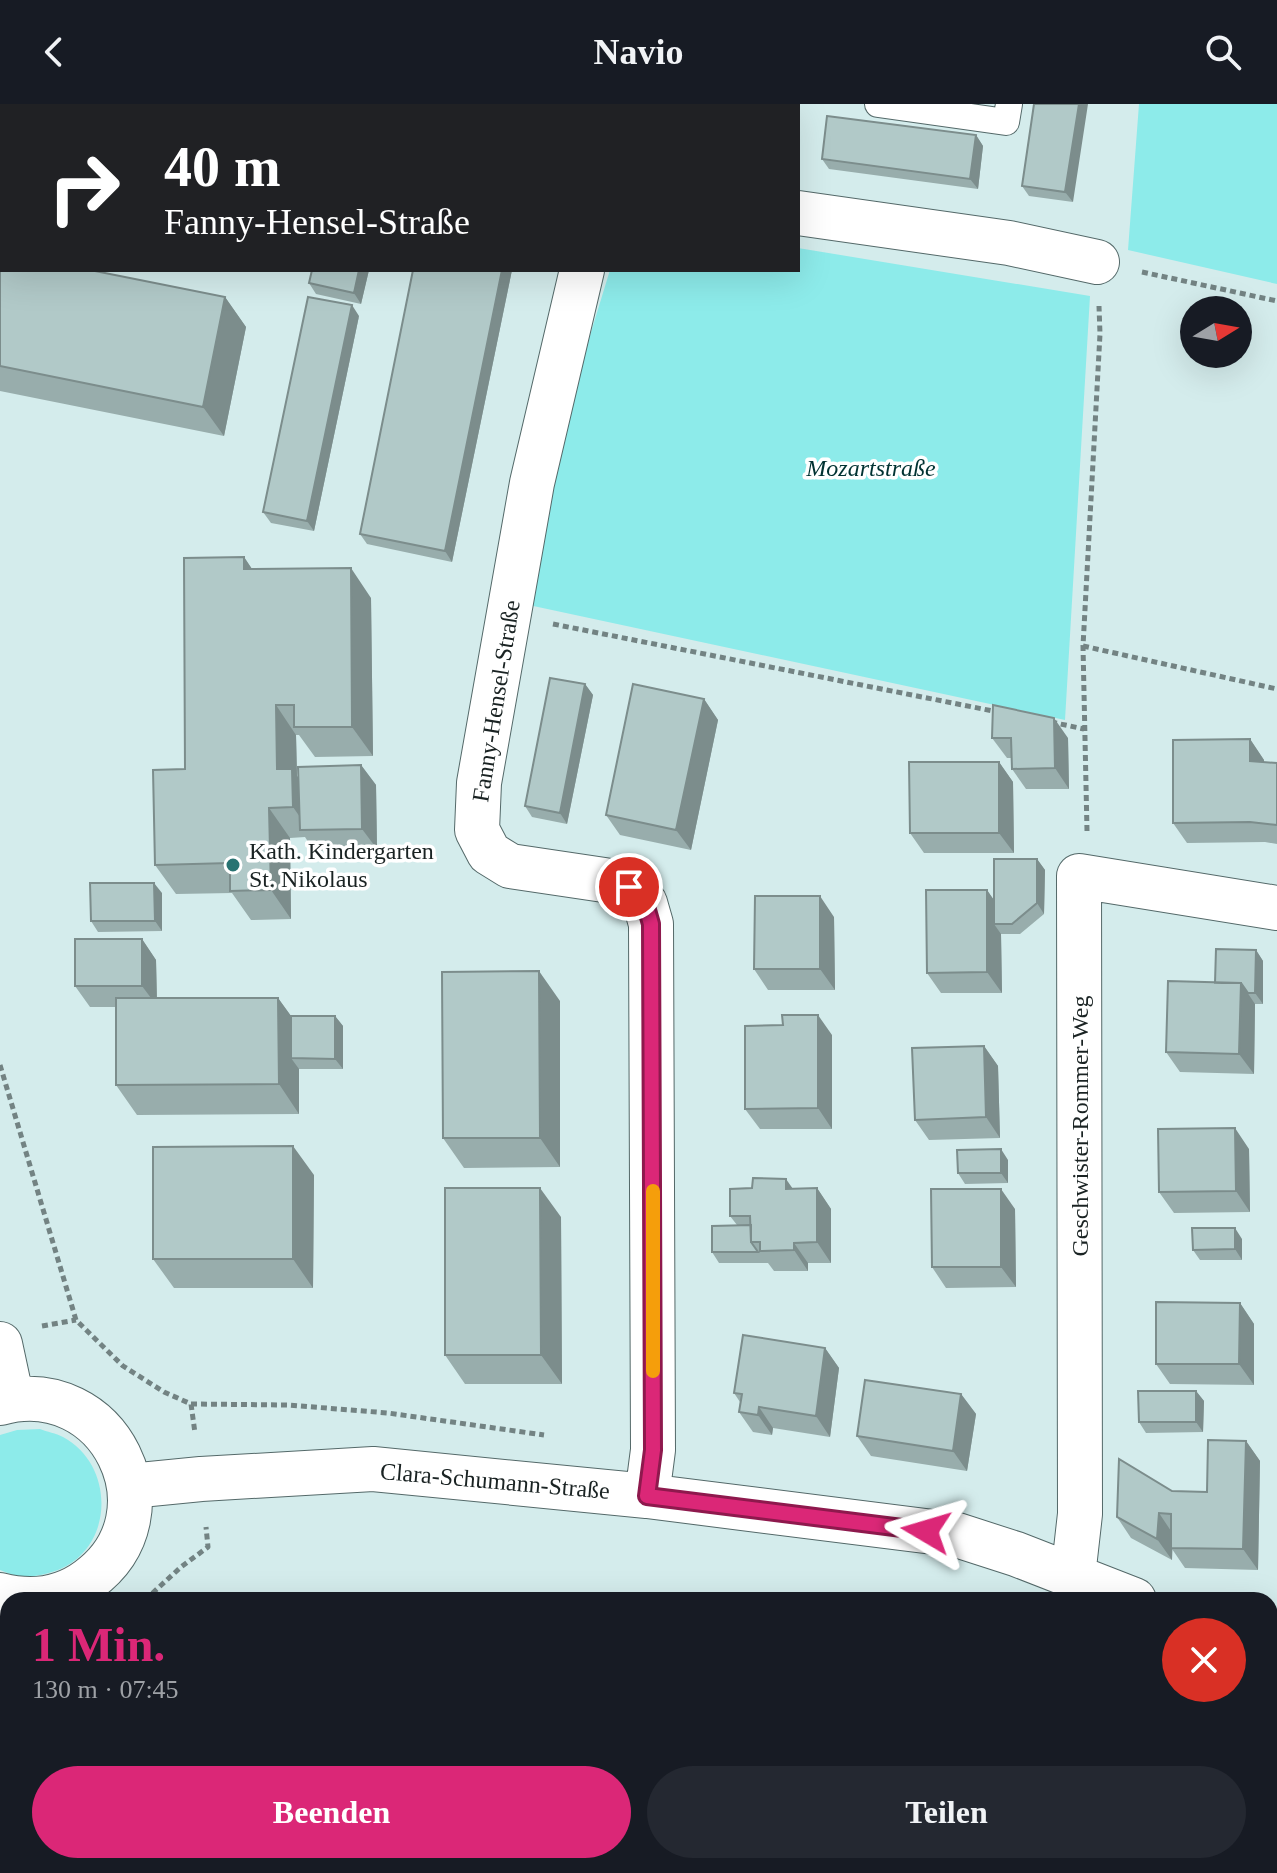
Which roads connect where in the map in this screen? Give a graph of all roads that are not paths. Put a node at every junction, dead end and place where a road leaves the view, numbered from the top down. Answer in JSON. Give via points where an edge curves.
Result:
{"nodes":[{"id":1,"x":878,"y":104,"type":"edge"},
{"id":2,"x":1009,"y":104,"type":"edge"},
{"id":3,"x":800,"y":213,"type":"edge"},
{"id":4,"x":1097,"y":262,"type":"road end"},
{"id":5,"x":582,"y":272,"type":"edge"},
{"id":6,"x":1277,"y":908,"type":"edge"},
{"id":7,"x":0,"y":1344,"type":"edge"},
{"id":8,"x":6,"y":1402,"type":"edge"},
{"id":9,"x":130,"y":1486,"type":"junction"},
{"id":10,"x":647,"y":1496,"type":"junction"},
{"id":11,"x":1073,"y":1576,"type":"junction"},
{"id":12,"x":67,"y":1592,"type":"edge"},
{"id":13,"x":1114,"y":1592,"type":"edge"}],
"edges":[{"from":1,"to":2,"type":"lane","via":[[1006,122]]},
{"from":3,"to":4,"type":"street","via":[[1009,243]]},
{"from":5,"to":10,"type":"street","name":"Fanny-Hensel-Straße","via":[[532,483],[479,783],[477,830],[489,853],[510,866],[629,887],[645,903],[651,924],[653,1450]]},
{"from":6,"to":11,"type":"street","name":"Geschwister-Rommer-Weg","via":[[1079,876],[1080,1514]]},
{"from":7,"to":8,"type":"street"},
{"from":8,"to":9,"type":"street","via":[[52,1400],[80,1412],[104,1431],[121,1457]]},
{"from":9,"to":10,"type":"street","name":"Clara-Schumann-Straße","via":[[373,1469]]},
{"from":9,"to":12,"type":"street","via":[[129,1517],[119,1545],[102,1570]]},
{"from":10,"to":11,"type":"street","name":"Clara-Schumann-Straße","via":[[957,1535]]},
{"from":11,"to":13,"type":"street","name":"Clara-Schumann-Straße"}]}
